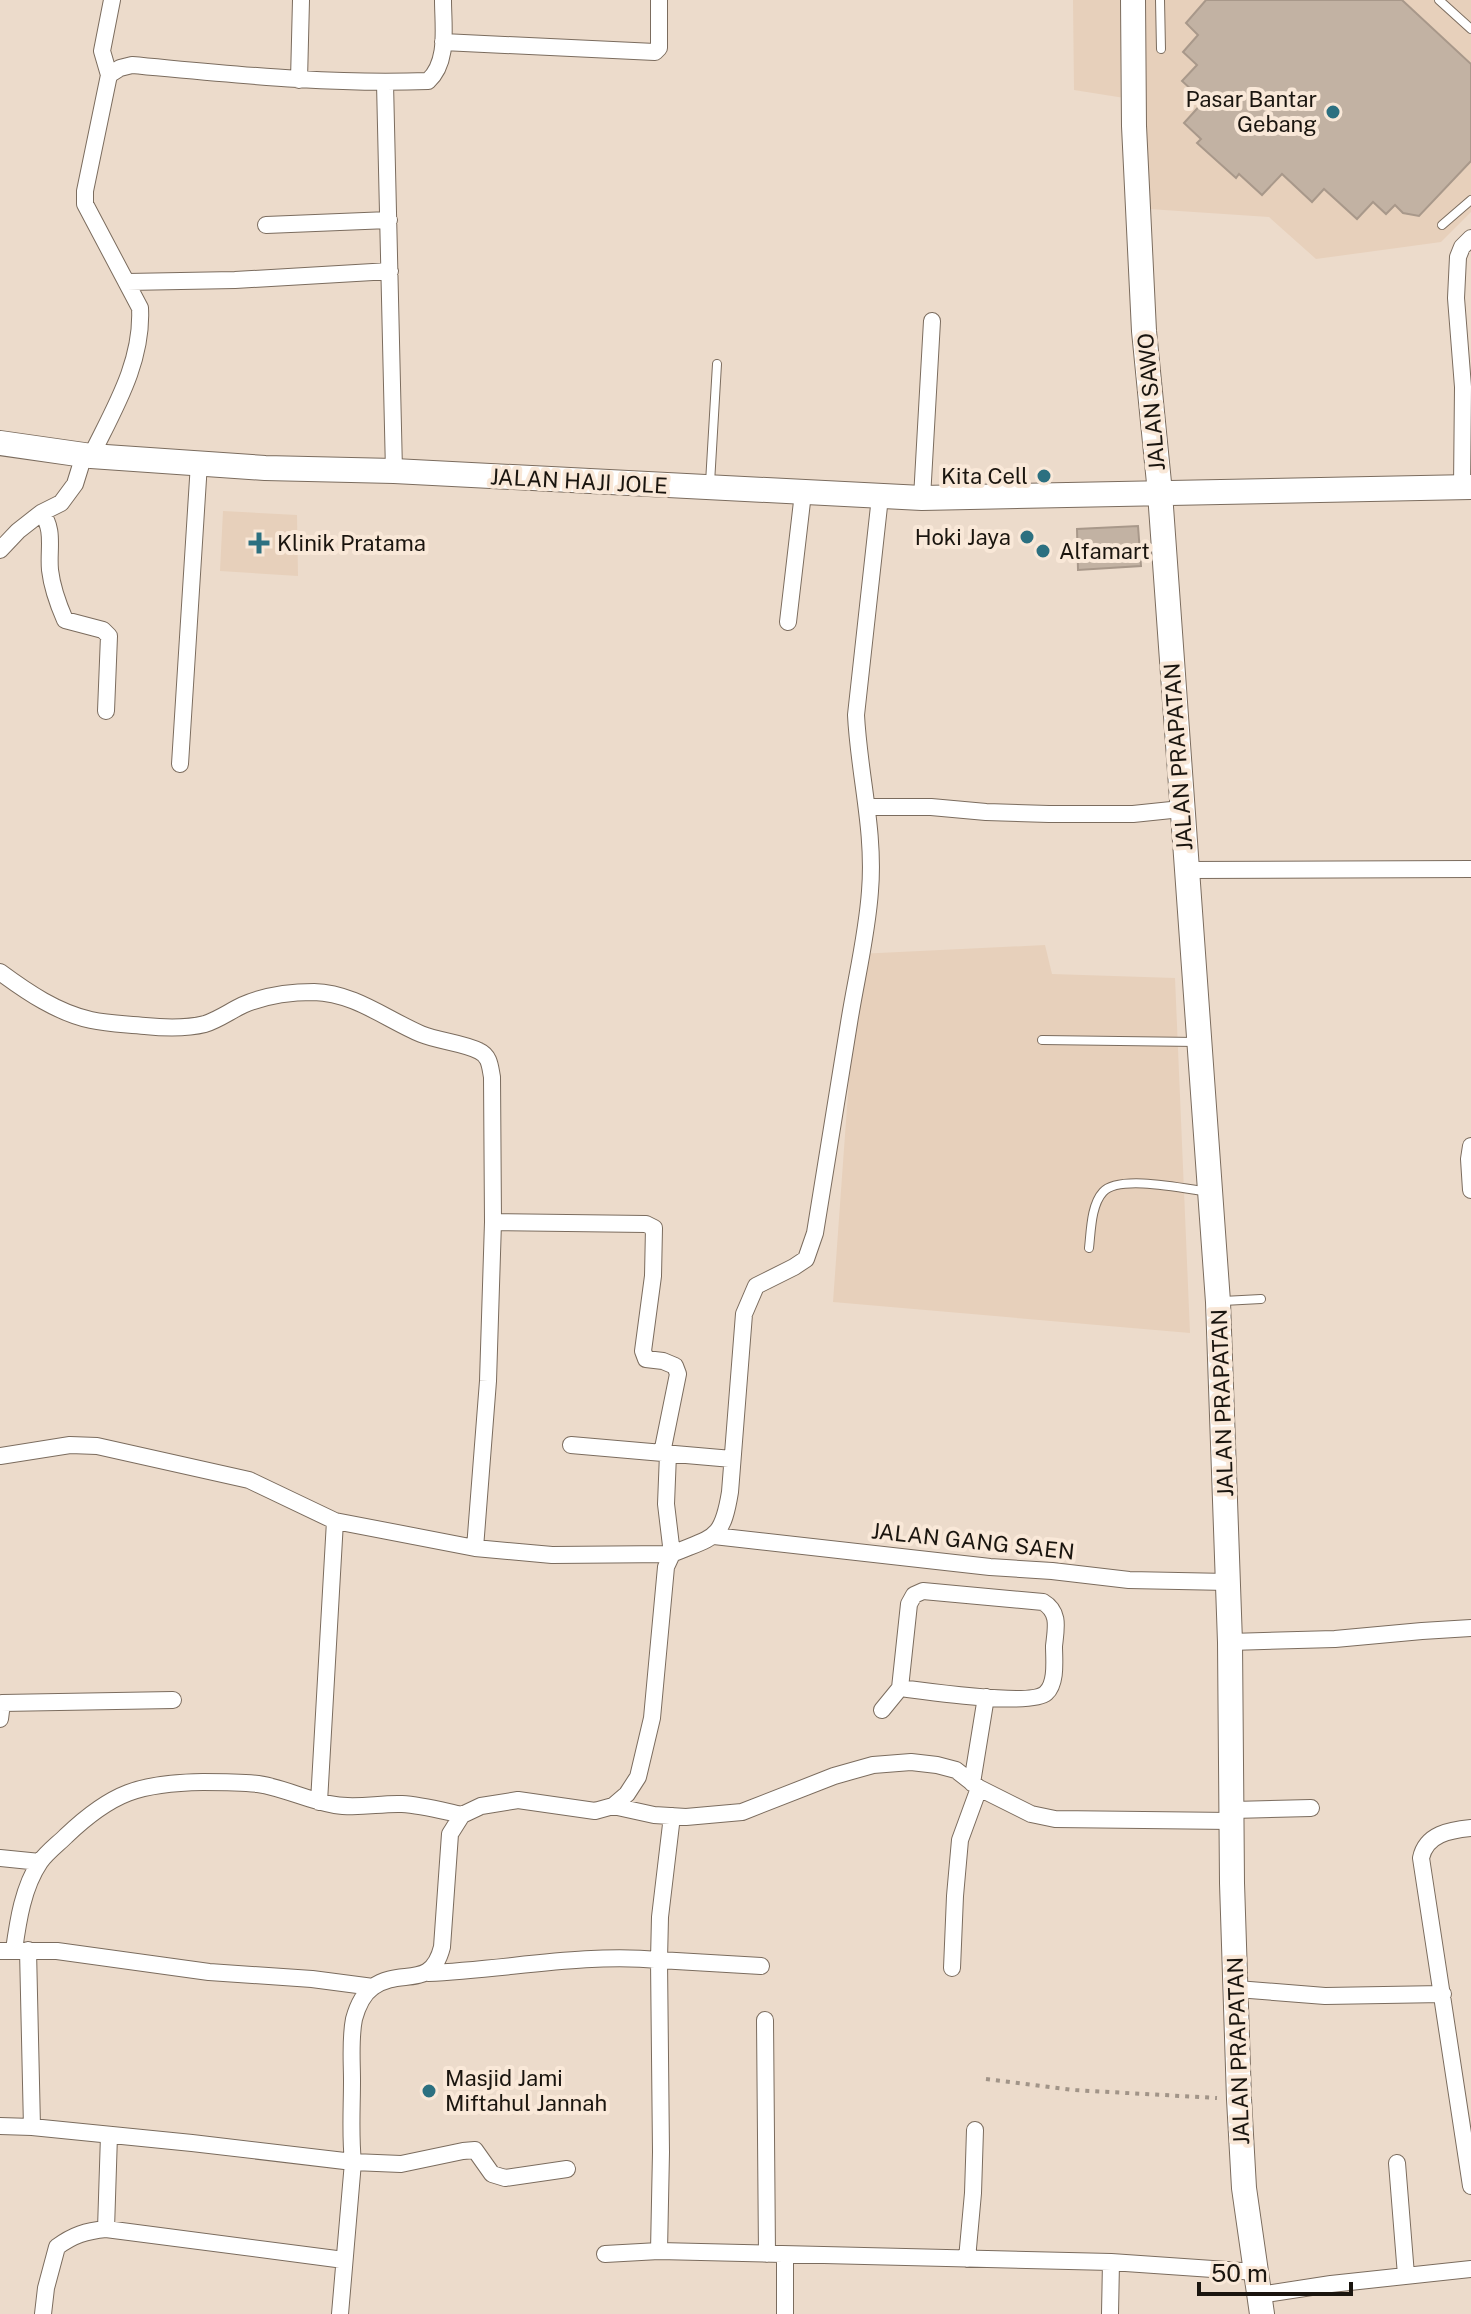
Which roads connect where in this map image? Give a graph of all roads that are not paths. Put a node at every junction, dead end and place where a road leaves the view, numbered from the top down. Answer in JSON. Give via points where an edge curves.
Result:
{"nodes":[{"id":1,"x":112,"y":0,"type":"edge"},
{"id":2,"x":301,"y":0,"type":"edge"},
{"id":3,"x":443,"y":0,"type":"edge"},
{"id":4,"x":659,"y":0,"type":"edge"},
{"id":5,"x":1133,"y":0,"type":"edge"},
{"id":6,"x":1160,"y":0,"type":"edge"},
{"id":7,"x":1439,"y":0,"type":"edge"},
{"id":8,"x":1471,"y":29,"type":"edge"},
{"id":9,"x":443,"y":42,"type":"junction"},
{"id":10,"x":1161,"y":49,"type":"dead end"},
{"id":11,"x":109,"y":75,"type":"junction"},
{"id":12,"x":299,"y":80,"type":"junction"},
{"id":13,"x":385,"y":83,"type":"junction"},
{"id":14,"x":1471,"y":200,"type":"edge"},
{"id":15,"x":389,"y":220,"type":"junction"},
{"id":16,"x":266,"y":225,"type":"dead end"},
{"id":17,"x":1442,"y":225,"type":"dead end"},
{"id":18,"x":1471,"y":238,"type":"edge"},
{"id":19,"x":390,"y":271,"type":"junction"},
{"id":20,"x":127,"y":282,"type":"junction"},
{"id":21,"x":932,"y":321,"type":"dead end"},
{"id":22,"x":717,"y":364,"type":"dead end"},
{"id":23,"x":0,"y":443,"type":"edge"},
{"id":24,"x":87,"y":455,"type":"junction"},
{"id":25,"x":199,"y":463,"type":"junction"},
{"id":26,"x":394,"y":471,"type":"junction"},
{"id":27,"x":1467,"y":487,"type":"edge"},
{"id":28,"x":709,"y":488,"type":"junction"},
{"id":29,"x":803,"y":493,"type":"junction"},
{"id":30,"x":1160,"y":493,"type":"junction"},
{"id":31,"x":880,"y":497,"type":"junction"},
{"id":32,"x":922,"y":498,"type":"junction"},
{"id":33,"x":41,"y":513,"type":"junction"},
{"id":34,"x":0,"y":550,"type":"edge"},
{"id":35,"x":788,"y":622,"type":"dead end"},
{"id":36,"x":106,"y":711,"type":"dead end"},
{"id":37,"x":180,"y":764,"type":"dead end"},
{"id":38,"x":868,"y":807,"type":"junction"},
{"id":39,"x":1181,"y":809,"type":"junction"},
{"id":40,"x":1471,"y":869,"type":"edge"},
{"id":41,"x":1187,"y":870,"type":"junction"},
{"id":42,"x":0,"y":972,"type":"edge"},
{"id":43,"x":1042,"y":1040,"type":"dead end"},
{"id":44,"x":1200,"y":1042,"type":"junction"},
{"id":45,"x":1471,"y":1146,"type":"edge"},
{"id":46,"x":1471,"y":1190,"type":"edge"},
{"id":47,"x":1211,"y":1192,"type":"junction"},
{"id":48,"x":493,"y":1222,"type":"junction"},
{"id":49,"x":1089,"y":1248,"type":"dead end"},
{"id":50,"x":1261,"y":1299,"type":"dead end"},
{"id":51,"x":1218,"y":1302,"type":"junction"},
{"id":52,"x":571,"y":1445,"type":"dead end"},
{"id":53,"x":665,"y":1454,"type":"junction"},
{"id":54,"x":0,"y":1456,"type":"edge"},
{"id":55,"x":732,"y":1459,"type":"junction"},
{"id":56,"x":335,"y":1521,"type":"junction"},
{"id":57,"x":714,"y":1536,"type":"junction"},
{"id":58,"x":475,"y":1548,"type":"junction"},
{"id":59,"x":672,"y":1554,"type":"junction"},
{"id":60,"x":1228,"y":1582,"type":"junction"},
{"id":61,"x":1471,"y":1628,"type":"edge"},
{"id":62,"x":1230,"y":1642,"type":"junction"},
{"id":63,"x":900,"y":1688,"type":"junction"},
{"id":64,"x":986,"y":1697,"type":"junction"},
{"id":65,"x":173,"y":1700,"type":"dead end"},
{"id":66,"x":882,"y":1710,"type":"dead end"},
{"id":67,"x":0,"y":1719,"type":"edge"},
{"id":68,"x":976,"y":1785,"type":"junction"},
{"id":69,"x":319,"y":1802,"type":"junction"},
{"id":70,"x":613,"y":1806,"type":"junction"},
{"id":71,"x":1311,"y":1808,"type":"dead end"},
{"id":72,"x":462,"y":1815,"type":"junction"},
{"id":73,"x":672,"y":1816,"type":"junction"},
{"id":74,"x":1232,"y":1816,"type":"junction"},
{"id":75,"x":1471,"y":1828,"type":"edge"},
{"id":76,"x":0,"y":1858,"type":"edge"},
{"id":77,"x":40,"y":1862,"type":"junction"},
{"id":78,"x":14,"y":1951,"type":"edge"},
{"id":79,"x":659,"y":1960,"type":"junction"},
{"id":80,"x":761,"y":1966,"type":"dead end"},
{"id":81,"x":952,"y":1968,"type":"dead end"},
{"id":82,"x":428,"y":1973,"type":"junction"},
{"id":83,"x":373,"y":1987,"type":"junction"},
{"id":84,"x":1237,"y":1989,"type":"junction"},
{"id":85,"x":1443,"y":1994,"type":"junction"},
{"id":86,"x":765,"y":2020,"type":"dead end"},
{"id":87,"x":0,"y":2126,"type":"edge"},
{"id":88,"x":32,"y":2127,"type":"junction"},
{"id":89,"x":975,"y":2130,"type":"dead end"},
{"id":90,"x":109,"y":2135,"type":"junction"},
{"id":91,"x":353,"y":2162,"type":"junction"},
{"id":92,"x":1397,"y":2163,"type":"dead end"},
{"id":93,"x":567,"y":2169,"type":"dead end"},
{"id":94,"x":1471,"y":2186,"type":"edge"},
{"id":95,"x":106,"y":2229,"type":"junction"},
{"id":96,"x":659,"y":2251,"type":"junction"},
{"id":97,"x":605,"y":2254,"type":"dead end"},
{"id":98,"x":767,"y":2254,"type":"junction"},
{"id":99,"x":785,"y":2255,"type":"junction"},
{"id":100,"x":967,"y":2259,"type":"junction"},
{"id":101,"x":344,"y":2260,"type":"junction"},
{"id":102,"x":1111,"y":2262,"type":"junction"},
{"id":103,"x":1471,"y":2269,"type":"edge"},
{"id":104,"x":1406,"y":2275,"type":"junction"},
{"id":105,"x":1259,"y":2294,"type":"edge"},
{"id":106,"x":43,"y":2314,"type":"edge"},
{"id":107,"x":340,"y":2314,"type":"edge"},
{"id":108,"x":785,"y":2314,"type":"edge"},
{"id":109,"x":1110,"y":2314,"type":"edge"}],
"edges":[{"from":1,"to":11,"type":"street","via":[[102,51]]},
{"from":2,"to":12,"type":"street"},
{"from":3,"to":9,"type":"street"},
{"from":4,"to":9,"type":"street","via":[[655,52]]},
{"from":5,"to":30,"type":"main road","name":"JALAN SAWO","via":[[1144,331]]},
{"from":6,"to":10,"type":"lane"},
{"from":7,"to":8,"type":"lane"},
{"from":9,"to":13,"type":"street","via":[[436,74],[428,81]]},
{"from":11,"to":12,"type":"street","via":[[132,65]]},
{"from":11,"to":20,"type":"street","via":[[85,204]]},
{"from":12,"to":13,"type":"street"},
{"from":13,"to":15,"type":"street"},
{"from":14,"to":17,"type":"lane"},
{"from":15,"to":16,"type":"street"},
{"from":15,"to":19,"type":"street"},
{"from":18,"to":27,"type":"street","via":[[1458,257],[1456,298]]},
{"from":19,"to":20,"type":"street"},
{"from":19,"to":26,"type":"street"},
{"from":20,"to":24,"type":"street","via":[[140,308],[141,327],[130,376]]},
{"from":21,"to":32,"type":"street"},
{"from":22,"to":28,"type":"lane"},
{"from":23,"to":24,"type":"main road","name":"JALAN HAJI JOLE"},
{"from":24,"to":25,"type":"main road","name":"JALAN HAJI JOLE"},
{"from":24,"to":33,"type":"street","via":[[61,503]]},
{"from":25,"to":26,"type":"main road","name":"JALAN HAJI JOLE"},
{"from":25,"to":37,"type":"street"},
{"from":26,"to":28,"type":"main road","name":"JALAN HAJI JOLE"},
{"from":27,"to":30,"type":"main road","name":"JALAN SAWO"},
{"from":28,"to":29,"type":"main road","name":"JALAN HAJI JOLE"},
{"from":29,"to":31,"type":"main road","name":"JALAN HAJI JOLE"},
{"from":29,"to":35,"type":"street"},
{"from":30,"to":32,"type":"main road","name":"JALAN HAJI JOLE"},
{"from":30,"to":39,"type":"main road","name":"JALAN PRAPATAN"},
{"from":31,"to":32,"type":"main road","name":"JALAN HAJI JOLE"},
{"from":31,"to":38,"type":"street","via":[[856,715]]},
{"from":33,"to":34,"type":"street"},
{"from":33,"to":36,"type":"street","via":[[49,524],[51,579],[65,620],[109,636]]},
{"from":38,"to":39,"type":"street","via":[[1049,814]]},
{"from":38,"to":55,"type":"street","via":[[870,891],[815,1233],[806,1259],[756,1286],[750,1297],[744,1314]]},
{"from":39,"to":41,"type":"main road","name":"JALAN PRAPATAN"},
{"from":40,"to":41,"type":"street"},
{"from":41,"to":44,"type":"main road","name":"JALAN PRAPATAN"},
{"from":42,"to":48,"type":"street","via":[[70,1014],[104,1022],[188,1027],[271,996],[320,992],[371,1008],[421,1034],[480,1051],[489,1060],[492,1077]]},
{"from":43,"to":44,"type":"lane"},
{"from":44,"to":47,"type":"main road","name":"JALAN PRAPATAN"},
{"from":45,"to":46,"type":"street"},
{"from":47,"to":49,"type":"lane","via":[[1114,1184],[1096,1206]]},
{"from":47,"to":51,"type":"main road","name":"JALAN PRAPATAN"},
{"from":48,"to":53,"type":"street","via":[[654,1228],[643,1351],[646,1359],[675,1366],[678,1374]]},
{"from":48,"to":58,"type":"street"},
{"from":50,"to":51,"type":"lane"},
{"from":51,"to":60,"type":"main road","name":"JALAN PRAPATAN"},
{"from":52,"to":53,"type":"street"},
{"from":53,"to":55,"type":"street"},
{"from":53,"to":59,"type":"street"},
{"from":54,"to":56,"type":"street","via":[[70,1445],[130,1452],[249,1480]]},
{"from":55,"to":57,"type":"street","via":[[726,1515]]},
{"from":56,"to":58,"type":"street"},
{"from":56,"to":69,"type":"street"},
{"from":57,"to":59,"type":"street"},
{"from":57,"to":60,"type":"street","name":"JALAN GANG SAEN","via":[[1129,1580]]},
{"from":58,"to":59,"type":"street","via":[[552,1555]]},
{"from":59,"to":70,"type":"street","via":[[666,1567],[645,1753],[638,1777]]},
{"from":60,"to":62,"type":"main road","name":"JALAN PRAPATAN"},
{"from":61,"to":62,"type":"street"},
{"from":62,"to":74,"type":"main road","name":"JALAN PRAPATAN"},
{"from":63,"to":64,"type":"street"},
{"from":63,"to":64,"type":"street","via":[[914,1595],[923,1591],[1043,1602],[1052,1608],[1052,1686],[1031,1699]]},
{"from":63,"to":66,"type":"street"},
{"from":64,"to":68,"type":"street"},
{"from":65,"to":67,"type":"street","via":[[2,1703]]},
{"from":68,"to":73,"type":"street","via":[[956,1770],[937,1765],[873,1765],[742,1812]]},
{"from":68,"to":74,"type":"street","via":[[1031,1814],[1055,1819]]},
{"from":68,"to":81,"type":"street","via":[[960,1840]]},
{"from":69,"to":72,"type":"street","via":[[358,1807],[402,1804]]},
{"from":69,"to":77,"type":"street","via":[[284,1789],[240,1782],[140,1787],[96,1809]]},
{"from":70,"to":72,"type":"street","via":[[595,1811],[518,1800]]},
{"from":70,"to":73,"type":"street"},
{"from":71,"to":74,"type":"street"},
{"from":72,"to":82,"type":"street","via":[[450,1834],[442,1947]]},
{"from":73,"to":79,"type":"street"},
{"from":74,"to":84,"type":"main road","name":"JALAN PRAPATAN"},
{"from":75,"to":85,"type":"street","via":[[1431,1839],[1421,1858]]},
{"from":76,"to":77,"type":"street"},
{"from":77,"to":78,"type":"street","via":[[27,1890]]},
{"from":78,"to":83,"type":"street","via":[[57,1951]]},
{"from":78,"to":88,"type":"street"},
{"from":79,"to":80,"type":"street"},
{"from":79,"to":82,"type":"street","via":[[604,1958]]},
{"from":79,"to":96,"type":"street"},
{"from":82,"to":83,"type":"street"},
{"from":83,"to":91,"type":"street","via":[[354,2017]]},
{"from":84,"to":85,"type":"street","via":[[1325,1996]]},
{"from":84,"to":105,"type":"main road","name":"JALAN PRAPATAN","via":[[1244,2188]]},
{"from":85,"to":94,"type":"street"},
{"from":86,"to":98,"type":"street"},
{"from":87,"to":88,"type":"street"},
{"from":88,"to":90,"type":"street"},
{"from":89,"to":100,"type":"street"},
{"from":90,"to":91,"type":"street"},
{"from":90,"to":95,"type":"street"},
{"from":91,"to":93,"type":"street","via":[[401,2164],[475,2150],[492,2174],[505,2178]]},
{"from":91,"to":101,"type":"street"},
{"from":92,"to":104,"type":"street"},
{"from":95,"to":101,"type":"street"},
{"from":95,"to":106,"type":"street","via":[[73,2235],[57,2247]]},
{"from":96,"to":97,"type":"street"},
{"from":96,"to":98,"type":"street"},
{"from":98,"to":99,"type":"street"},
{"from":99,"to":100,"type":"street"},
{"from":99,"to":108,"type":"street"},
{"from":100,"to":102,"type":"street"},
{"from":101,"to":107,"type":"street"},
{"from":102,"to":105,"type":"street"},
{"from":102,"to":109,"type":"street"},
{"from":103,"to":104,"type":"street"},
{"from":104,"to":105,"type":"street"}]}
